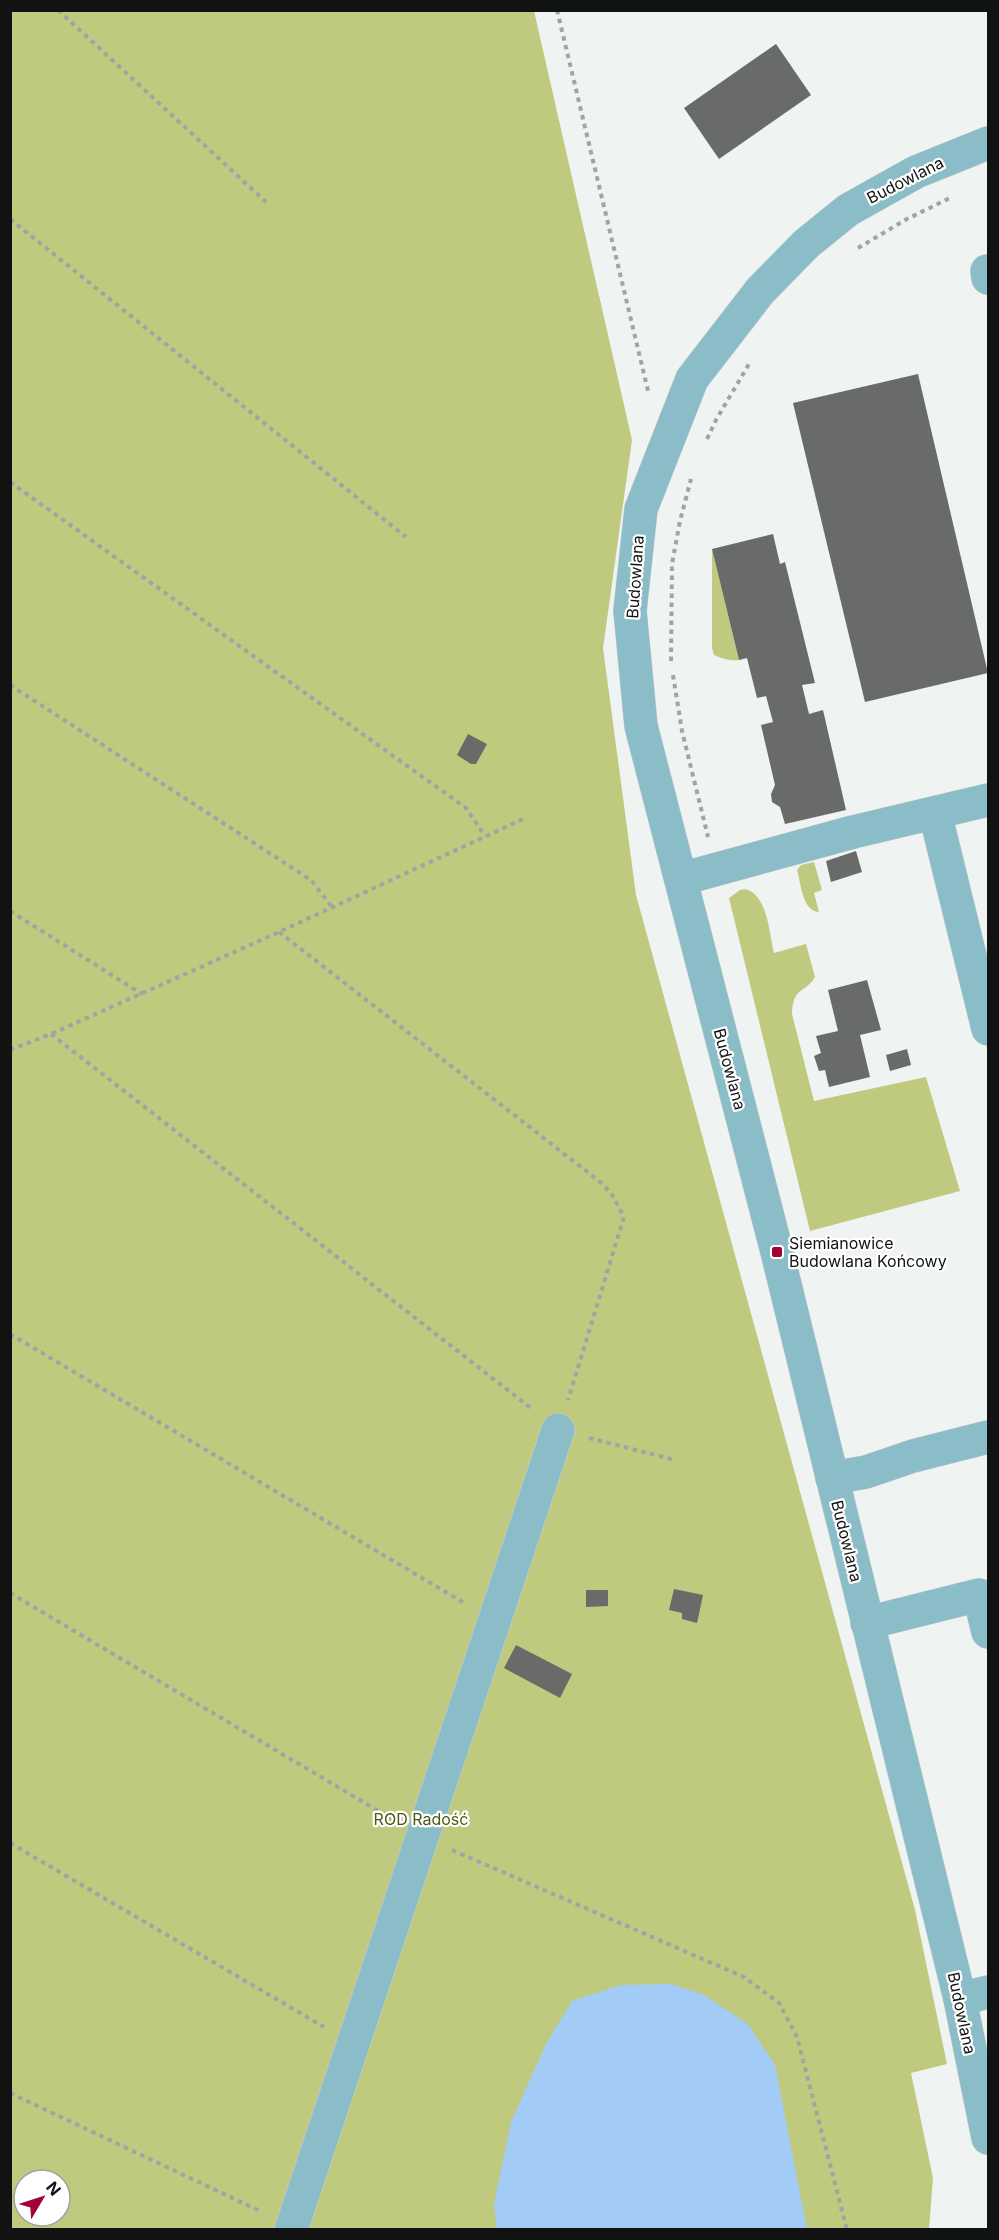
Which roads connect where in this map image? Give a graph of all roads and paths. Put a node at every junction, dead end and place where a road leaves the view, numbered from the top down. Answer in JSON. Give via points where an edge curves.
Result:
{"nodes":[{"id":1,"x":58,"y":10,"type":"edge"},
{"id":2,"x":557,"y":10,"type":"edge"},
{"id":3,"x":988,"y":143,"type":"edge"},
{"id":4,"x":960,"y":193,"type":"dead end"},
{"id":5,"x":266,"y":202,"type":"dead end"},
{"id":6,"x":10,"y":219,"type":"edge"},
{"id":7,"x":852,"y":253,"type":"dead end"},
{"id":8,"x":753,"y":359,"type":"dead end"},
{"id":9,"x":704,"y":448,"type":"dead end"},
{"id":10,"x":663,"y":453,"type":"junction"},
{"id":11,"x":692,"y":477,"type":"dead end"},
{"id":12,"x":10,"y":482,"type":"edge"},
{"id":13,"x":406,"y":537,"type":"dead end"},
{"id":14,"x":10,"y":685,"type":"edge"},
{"id":15,"x":988,"y":800,"type":"edge"},
{"id":16,"x":935,"y":813,"type":"junction"},
{"id":17,"x":523,"y":819,"type":"dead end"},
{"id":18,"x":485,"y":836,"type":"junction"},
{"id":19,"x":715,"y":869,"type":"junction"},
{"id":20,"x":681,"y":879,"type":"junction"},
{"id":21,"x":332,"y":907,"type":"junction"},
{"id":22,"x":10,"y":911,"type":"edge"},
{"id":23,"x":279,"y":932,"type":"junction"},
{"id":24,"x":142,"y":994,"type":"junction"},
{"id":25,"x":988,"y":1029,"type":"edge"},
{"id":26,"x":51,"y":1034,"type":"junction"},
{"id":27,"x":10,"y":1050,"type":"edge"},
{"id":28,"x":10,"y":1334,"type":"edge"},
{"id":29,"x":558,"y":1430,"type":"junction"},
{"id":30,"x":988,"y":1437,"type":"edge"},
{"id":31,"x":675,"y":1460,"type":"dead end"},
{"id":32,"x":832,"y":1478,"type":"junction"},
{"id":33,"x":10,"y":1593,"type":"edge"},
{"id":34,"x":495,"y":1621,"type":"junction"},
{"id":35,"x":867,"y":1623,"type":"junction"},
{"id":36,"x":988,"y":1632,"type":"edge"},
{"id":37,"x":422,"y":1837,"type":"junction"},
{"id":38,"x":10,"y":1843,"type":"edge"},
{"id":39,"x":974,"y":1996,"type":"edge"},
{"id":40,"x":353,"y":2044,"type":"junction"},
{"id":41,"x":10,"y":2093,"type":"edge"},
{"id":42,"x":988,"y":2138,"type":"edge"},
{"id":43,"x":291,"y":2228,"type":"edge"},
{"id":44,"x":847,"y":2229,"type":"edge"}],
"edges":[{"from":1,"to":5,"type":"path"},
{"from":2,"to":10,"type":"path"},
{"from":3,"to":10,"type":"street","name":"Budowlana","via":[[916,172],[848,210],[806,244],[760,291],[692,379]]},
{"from":4,"to":7,"type":"path","via":[[907,219]]},
{"from":6,"to":13,"type":"path"},
{"from":8,"to":9,"type":"path"},
{"from":10,"to":20,"type":"street","name":"Budowlana","via":[[641,509],[630,611],[640,726]]},
{"from":11,"to":19,"type":"path","via":[[672,564],[671,668]]},
{"from":12,"to":18,"type":"path","via":[[466,808]]},
{"from":14,"to":21,"type":"path","via":[[310,880]]},
{"from":15,"to":16,"type":"street"},
{"from":16,"to":19,"type":"street"},
{"from":16,"to":25,"type":"street"},
{"from":17,"to":18,"type":"path"},
{"from":18,"to":21,"type":"path"},
{"from":19,"to":20,"type":"street"},
{"from":20,"to":32,"type":"street","name":"Budowlana"},
{"from":21,"to":23,"type":"path"},
{"from":22,"to":24,"type":"path"},
{"from":23,"to":24,"type":"path"},
{"from":23,"to":29,"type":"path","via":[[611,1192],[624,1217]]},
{"from":24,"to":26,"type":"path"},
{"from":26,"to":27,"type":"path"},
{"from":26,"to":29,"type":"path"},
{"from":28,"to":34,"type":"path"},
{"from":29,"to":31,"type":"path"},
{"from":29,"to":34,"type":"street"},
{"from":30,"to":32,"type":"street"},
{"from":32,"to":35,"type":"street","name":"Budowlana"},
{"from":33,"to":37,"type":"path"},
{"from":34,"to":37,"type":"street"},
{"from":35,"to":36,"type":"street","via":[[979,1595]]},
{"from":35,"to":39,"type":"street","name":"Budowlana"},
{"from":37,"to":40,"type":"street"},
{"from":37,"to":44,"type":"path","via":[[744,1977],[779,2003],[797,2037]]},
{"from":38,"to":40,"type":"path"},
{"from":39,"to":42,"type":"street","name":"Budowlana"},
{"from":40,"to":43,"type":"street"},
{"from":41,"to":43,"type":"path"}]}
